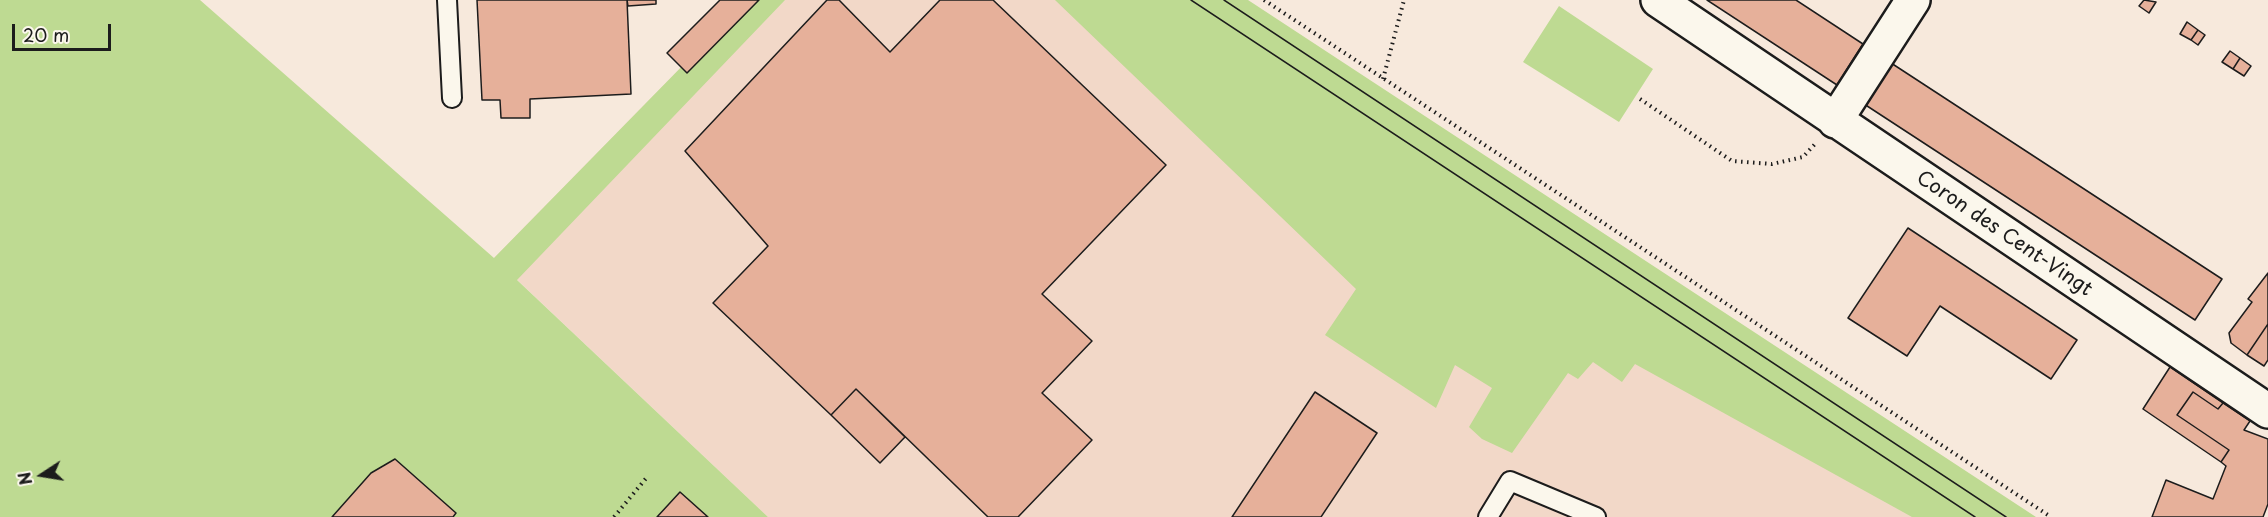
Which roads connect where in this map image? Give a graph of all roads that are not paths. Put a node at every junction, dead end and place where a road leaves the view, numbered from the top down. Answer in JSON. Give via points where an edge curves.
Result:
{"nodes":[{"id":1,"x":447,"y":0,"type":"edge"},
{"id":2,"x":1658,"y":0,"type":"edge"},
{"id":3,"x":1913,"y":0,"type":"edge"},
{"id":4,"x":452,"y":98,"type":"dead end"},
{"id":5,"x":1835,"y":121,"type":"junction"},
{"id":6,"x":2268,"y":411,"type":"edge"},
{"id":7,"x":1488,"y":517,"type":"edge"},
{"id":8,"x":1596,"y":517,"type":"edge"}],
"edges":[{"from":1,"to":4,"type":"lane"},
{"from":2,"to":5,"type":"street","name":"Coron des Cent-Vingt"},
{"from":3,"to":5,"type":"street"},
{"from":5,"to":6,"type":"street","name":"Coron des Cent-Vingt"},
{"from":7,"to":8,"type":"lane","via":[[1510,481]]}]}
